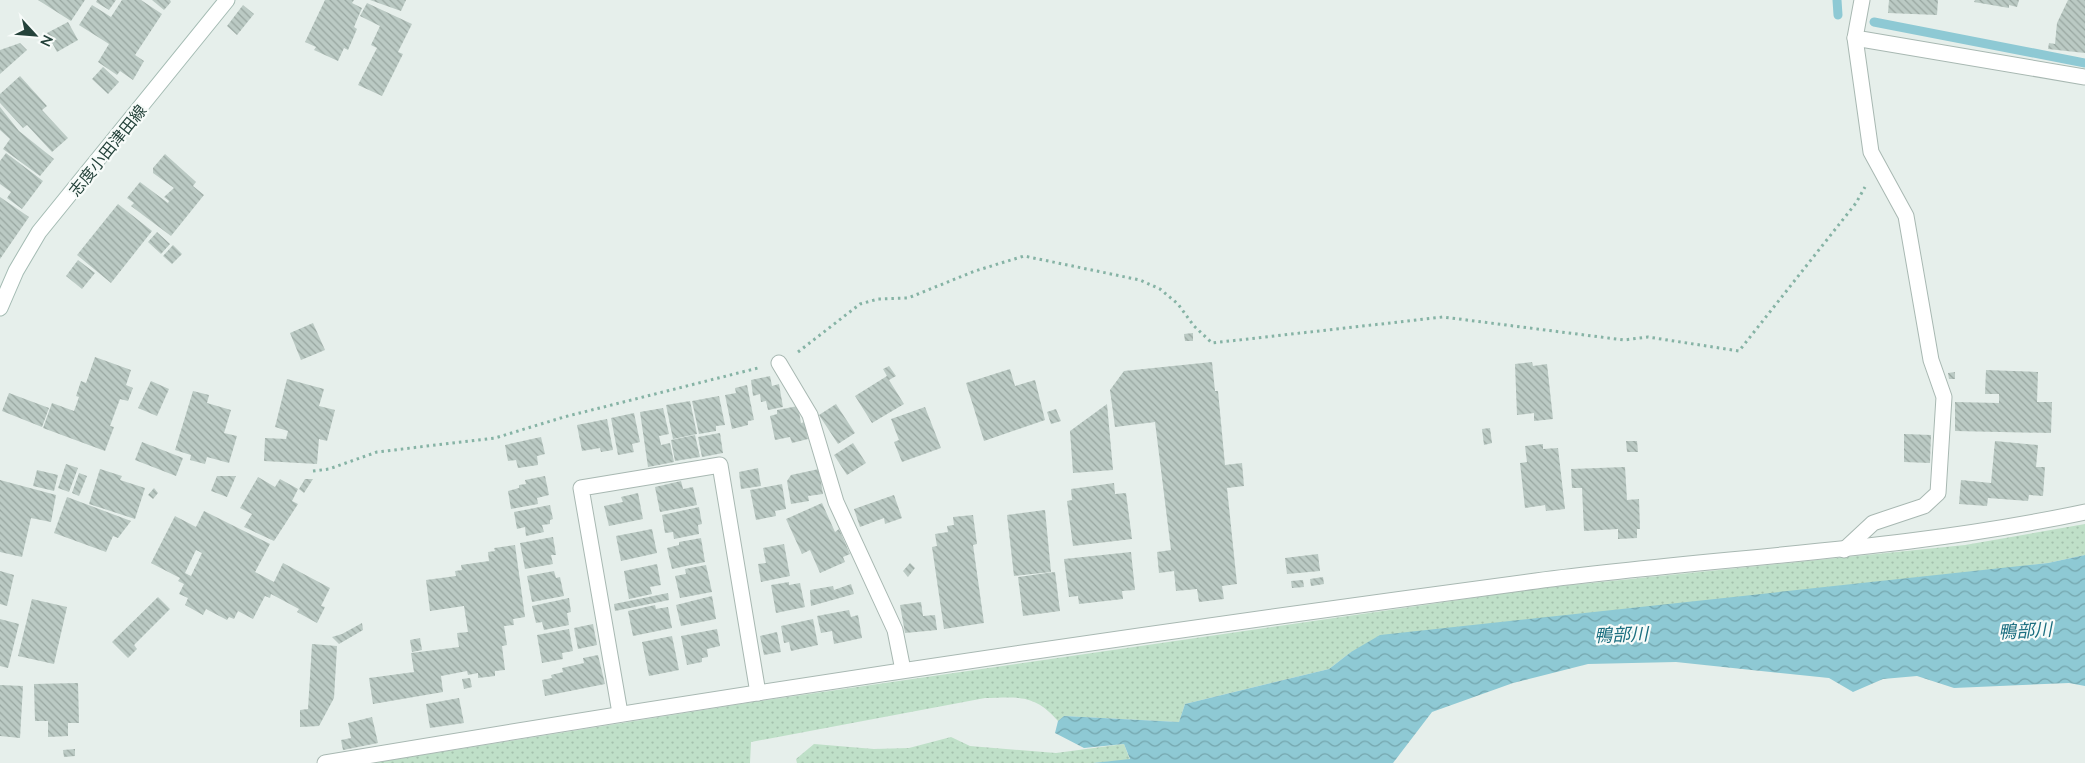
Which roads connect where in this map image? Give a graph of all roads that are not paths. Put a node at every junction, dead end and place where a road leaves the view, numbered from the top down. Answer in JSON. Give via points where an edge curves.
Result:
{"nodes":[{"id":1,"x":227,"y":0,"type":"edge"},
{"id":2,"x":1862,"y":0,"type":"edge"},
{"id":3,"x":1855,"y":38,"type":"junction"},
{"id":4,"x":2085,"y":77,"type":"edge"},
{"id":5,"x":0,"y":308,"type":"edge"},
{"id":6,"x":779,"y":363,"type":"road end"},
{"id":7,"x":2085,"y":512,"type":"edge"},
{"id":8,"x":1844,"y":550,"type":"junction"},
{"id":9,"x":903,"y":670,"type":"junction"},
{"id":10,"x":758,"y":693,"type":"junction"},
{"id":11,"x":620,"y":713,"type":"junction"},
{"id":12,"x":325,"y":763,"type":"edge"}],
"edges":[{"from":1,"to":5,"type":"street","name":"志度小田津田線","via":[[39,232],[16,271]]},
{"from":2,"to":3,"type":"street"},
{"from":3,"to":4,"type":"street"},
{"from":3,"to":8,"type":"street","via":[[1872,152],[1906,216],[1931,360],[1944,396],[1938,493],[1924,506],[1873,523]]},
{"from":6,"to":9,"type":"street","via":[[810,415],[836,502],[895,630]]},
{"from":7,"to":8,"type":"street","via":[[2027,525]]},
{"from":8,"to":9,"type":"street","via":[[1542,580]]},
{"from":9,"to":10,"type":"street"},
{"from":10,"to":11,"type":"street"},
{"from":10,"to":11,"type":"street","via":[[720,465],[581,488]]},
{"from":11,"to":12,"type":"street"}]}
